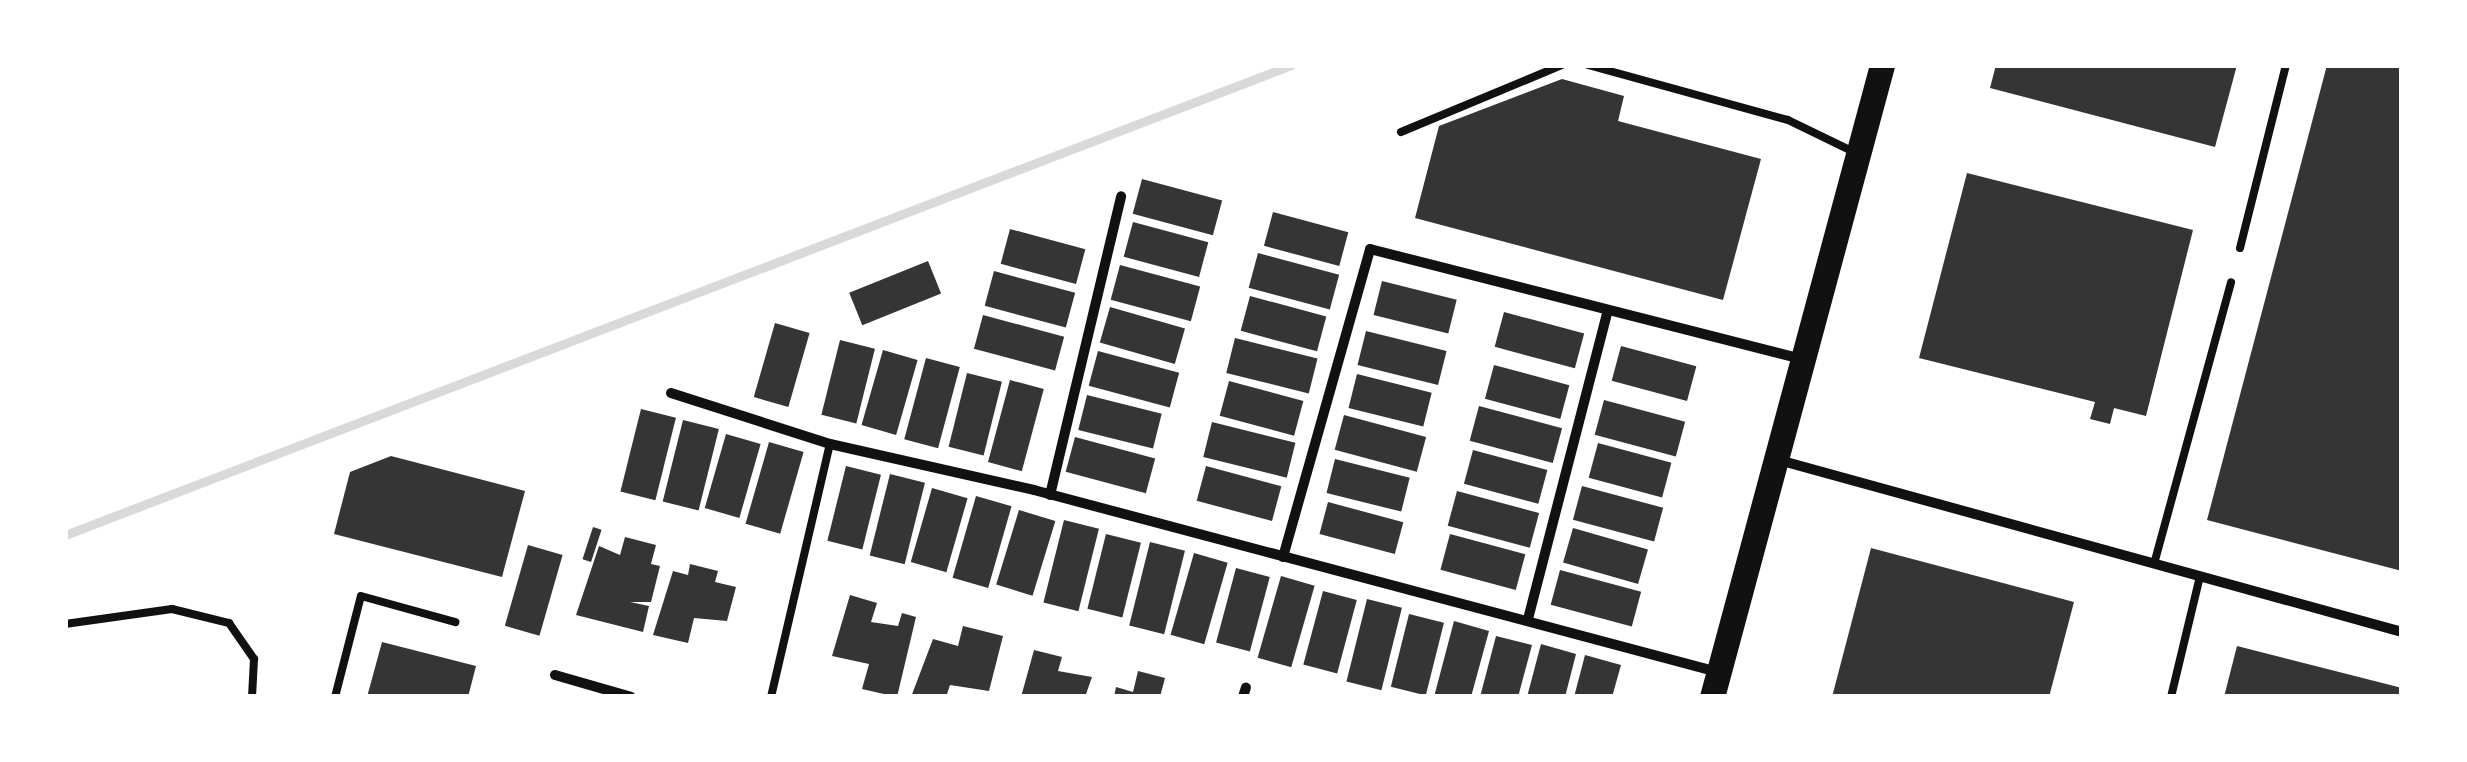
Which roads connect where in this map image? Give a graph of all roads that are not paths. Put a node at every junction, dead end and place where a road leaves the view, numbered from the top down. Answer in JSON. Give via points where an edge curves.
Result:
{"nodes":[{"id":1,"x":1562,"y":65,"type":"edge"},
{"id":2,"x":1588,"y":65,"type":"edge"},
{"id":3,"x":1882,"y":65,"type":"edge"},
{"id":4,"x":2286,"y":65,"type":"edge"},
{"id":5,"x":1401,"y":132,"type":"dead end"},
{"id":6,"x":1858,"y":154,"type":"junction"},
{"id":7,"x":1121,"y":196,"type":"dead end"},
{"id":8,"x":2240,"y":248,"type":"dead end"},
{"id":9,"x":2231,"y":282,"type":"dead end"},
{"id":10,"x":1608,"y":310,"type":"junction"},
{"id":11,"x":1805,"y":360,"type":"junction"},
{"id":12,"x":671,"y":392,"type":"dead end"},
{"id":13,"x":830,"y":444,"type":"junction"},
{"id":14,"x":1778,"y":459,"type":"junction"},
{"id":15,"x":1050,"y":495,"type":"junction"},
{"id":16,"x":1283,"y":558,"type":"junction"},
{"id":17,"x":2154,"y":564,"type":"junction"},
{"id":18,"x":2200,"y":576,"type":"junction"},
{"id":19,"x":1528,"y":619,"type":"junction"},
{"id":20,"x":455,"y":622,"type":"dead end"},
{"id":21,"x":65,"y":624,"type":"edge"},
{"id":22,"x":2402,"y":632,"type":"edge"},
{"id":23,"x":556,"y":675,"type":"dead end"},
{"id":24,"x":1716,"y":685,"type":"edge"},
{"id":25,"x":252,"y":697,"type":"edge"},
{"id":26,"x":335,"y":697,"type":"edge"},
{"id":27,"x":631,"y":697,"type":"edge"},
{"id":28,"x":771,"y":697,"type":"edge"},
{"id":29,"x":2171,"y":697,"type":"edge"}],
"edges":[{"from":1,"to":5,"type":"lane"},
{"from":2,"to":6,"type":"lane","via":[[1788,120]]},
{"from":3,"to":6,"type":"main road"},
{"from":4,"to":8,"type":"lane"},
{"from":6,"to":11,"type":"main road"},
{"from":7,"to":15,"type":"street"},
{"from":9,"to":17,"type":"lane"},
{"from":10,"to":11,"type":"street"},
{"from":10,"to":16,"type":"street","via":[[1370,249]]},
{"from":10,"to":19,"type":"street"},
{"from":11,"to":14,"type":"main road"},
{"from":12,"to":13,"type":"street"},
{"from":13,"to":15,"type":"street"},
{"from":13,"to":28,"type":"lane"},
{"from":14,"to":17,"type":"street"},
{"from":14,"to":24,"type":"main road"},
{"from":15,"to":16,"type":"street"},
{"from":16,"to":19,"type":"street"},
{"from":17,"to":18,"type":"street"},
{"from":18,"to":22,"type":"street"},
{"from":18,"to":29,"type":"lane"},
{"from":19,"to":24,"type":"street"},
{"from":20,"to":26,"type":"lane","via":[[361,596]]},
{"from":21,"to":25,"type":"lane","via":[[172,608],[229,624],[254,660]]},
{"from":23,"to":27,"type":"street"}]}
